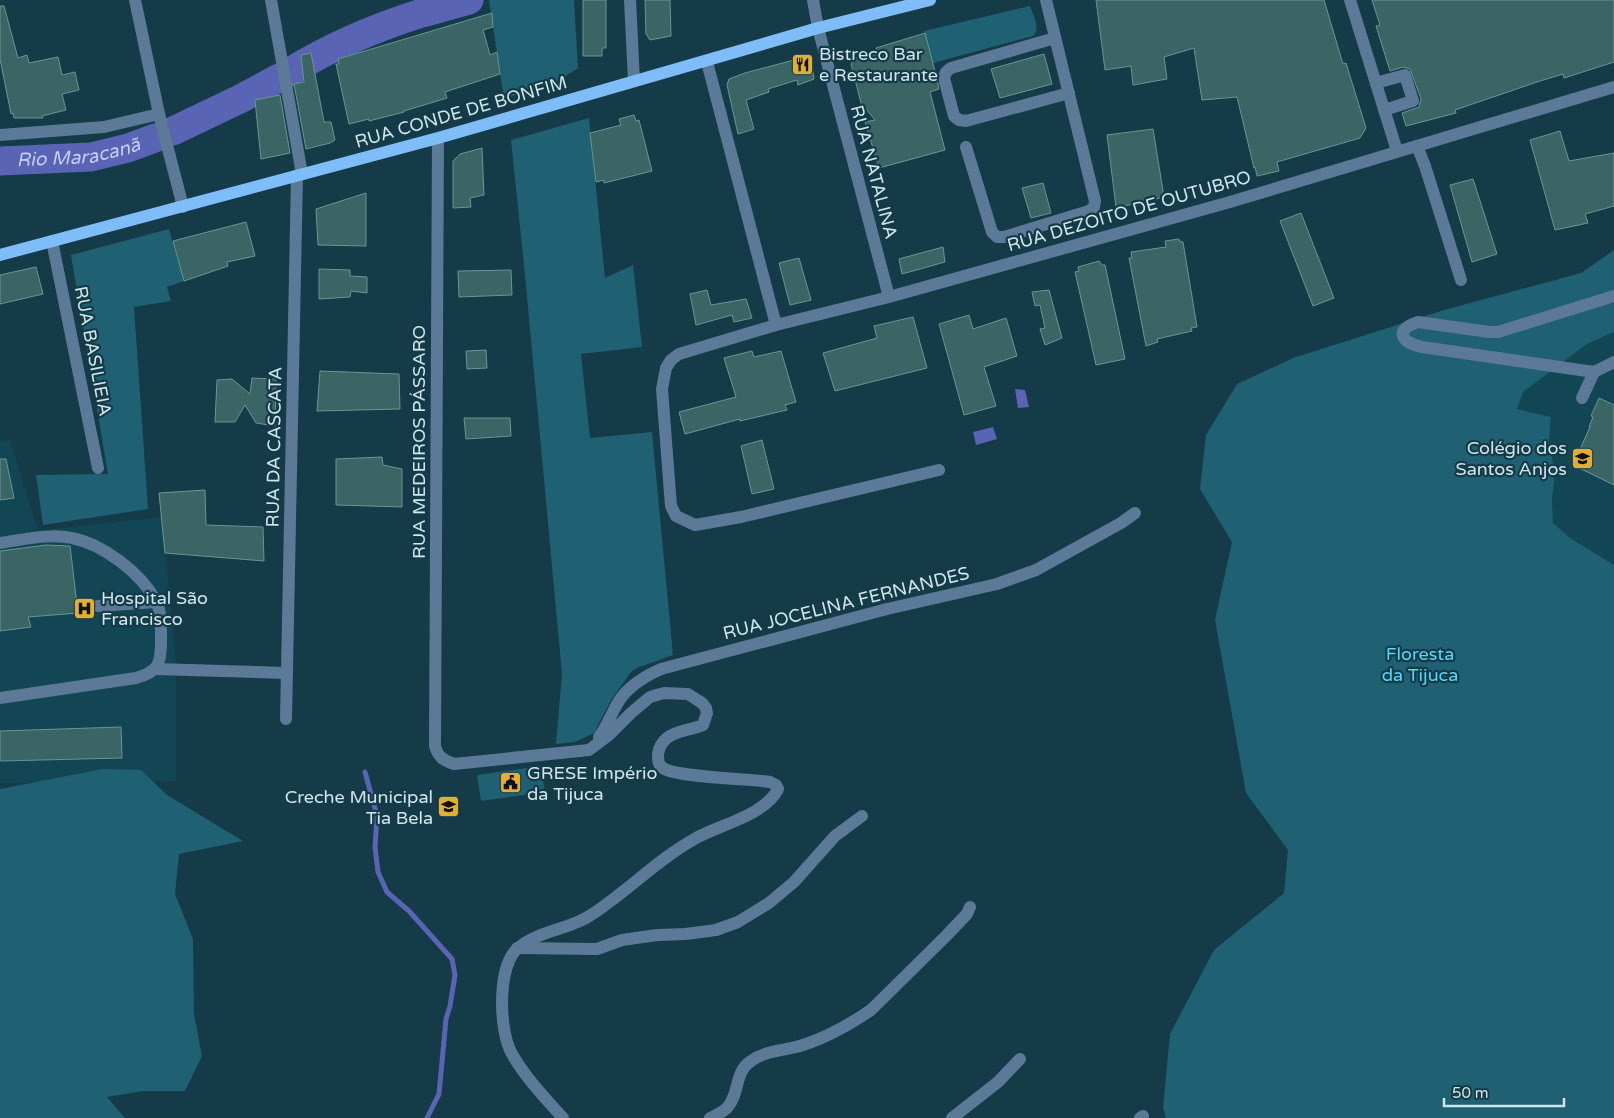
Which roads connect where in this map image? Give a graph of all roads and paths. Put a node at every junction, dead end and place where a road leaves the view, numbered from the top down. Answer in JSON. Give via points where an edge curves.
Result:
{"nodes":[{"id":1,"x":135,"y":0,"type":"edge"},
{"id":2,"x":271,"y":0,"type":"edge"},
{"id":3,"x":630,"y":0,"type":"edge"},
{"id":4,"x":813,"y":0,"type":"edge"},
{"id":5,"x":930,"y":0,"type":"edge"},
{"id":6,"x":1046,"y":0,"type":"edge"},
{"id":7,"x":1350,"y":0,"type":"edge"},
{"id":8,"x":818,"y":28,"type":"junction"},
{"id":9,"x":1055,"y":38,"type":"junction"},
{"id":10,"x":707,"y":62,"type":"junction"},
{"id":11,"x":634,"y":81,"type":"junction"},
{"id":12,"x":1376,"y":83,"type":"junction"},
{"id":13,"x":1614,"y":87,"type":"edge"},
{"id":14,"x":1069,"y":93,"type":"junction"},
{"id":15,"x":1384,"y":110,"type":"junction"},
{"id":16,"x":161,"y":120,"type":"junction"},
{"id":17,"x":0,"y":135,"type":"edge"},
{"id":18,"x":438,"y":138,"type":"junction"},
{"id":19,"x":1416,"y":146,"type":"junction"},
{"id":20,"x":966,"y":147,"type":"dead end"},
{"id":21,"x":1397,"y":151,"type":"junction"},
{"id":22,"x":299,"y":175,"type":"junction"},
{"id":23,"x":182,"y":207,"type":"junction"},
{"id":24,"x":52,"y":241,"type":"junction"},
{"id":25,"x":0,"y":255,"type":"edge"},
{"id":26,"x":1461,"y":280,"type":"dead end"},
{"id":27,"x":1614,"y":296,"type":"edge"},
{"id":28,"x":889,"y":297,"type":"junction"},
{"id":29,"x":776,"y":325,"type":"junction"},
{"id":30,"x":1614,"y":362,"type":"edge"},
{"id":31,"x":1594,"y":372,"type":"junction"},
{"id":32,"x":1582,"y":398,"type":"dead end"},
{"id":33,"x":98,"y":468,"type":"dead end"},
{"id":34,"x":939,"y":470,"type":"dead end"},
{"id":35,"x":1135,"y":513,"type":"dead end"},
{"id":36,"x":0,"y":543,"type":"edge"},
{"id":37,"x":156,"y":602,"type":"junction"},
{"id":38,"x":98,"y":606,"type":"dead end"},
{"id":39,"x":156,"y":669,"type":"junction"},
{"id":40,"x":287,"y":673,"type":"junction"},
{"id":41,"x":0,"y":698,"type":"edge"},
{"id":42,"x":286,"y":719,"type":"dead end"},
{"id":43,"x":589,"y":750,"type":"junction"},
{"id":44,"x":862,"y":816,"type":"dead end"},
{"id":45,"x":970,"y":907,"type":"dead end"},
{"id":46,"x":517,"y":948,"type":"junction"},
{"id":47,"x":1020,"y":1059,"type":"dead end"},
{"id":48,"x":563,"y":1118,"type":"edge"},
{"id":49,"x":710,"y":1118,"type":"edge"},
{"id":50,"x":952,"y":1118,"type":"edge"}],
"edges":[{"from":1,"to":16,"type":"street"},
{"from":2,"to":22,"type":"street","name":"RUA DA CASCATA"},
{"from":3,"to":11,"type":"street"},
{"from":4,"to":8,"type":"street","name":"RUA NATALINA"},
{"from":5,"to":8,"type":"main road","name":"RUA CONDE DE BONFIM"},
{"from":6,"to":9,"type":"street"},
{"from":7,"to":12,"type":"street"},
{"from":8,"to":10,"type":"main road","name":"RUA CONDE DE BONFIM"},
{"from":8,"to":28,"type":"street","name":"RUA NATALINA"},
{"from":9,"to":14,"type":"street"},
{"from":9,"to":14,"type":"street","via":[[951,68],[944,78],[954,116],[966,122]]},
{"from":10,"to":11,"type":"main road","name":"RUA CONDE DE BONFIM"},
{"from":10,"to":29,"type":"street"},
{"from":11,"to":18,"type":"main road","name":"RUA CONDE DE BONFIM"},
{"from":12,"to":15,"type":"street"},
{"from":12,"to":15,"type":"street","via":[[1405,75],[1413,101]]},
{"from":13,"to":19,"type":"street","name":"RUA DEZOITO DE OUTUBRO"},
{"from":14,"to":20,"type":"street","via":[[1095,201],[1089,212],[997,237],[992,232]]},
{"from":15,"to":21,"type":"street"},
{"from":16,"to":17,"type":"street"},
{"from":16,"to":23,"type":"street"},
{"from":18,"to":22,"type":"main road","name":"RUA CONDE DE BONFIM"},
{"from":18,"to":43,"type":"street","name":"RUA MEDEIROS PÁSSARO","via":[[435,746],[443,760],[454,764]]},
{"from":19,"to":21,"type":"street","name":"RUA DEZOITO DE OUTUBRO"},
{"from":19,"to":26,"type":"street"},
{"from":21,"to":28,"type":"street","name":"RUA DEZOITO DE OUTUBRO","via":[[1230,202]]},
{"from":22,"to":23,"type":"main road","name":"RUA CONDE DE BONFIM"},
{"from":22,"to":40,"type":"street","name":"RUA DA CASCATA"},
{"from":23,"to":24,"type":"main road","name":"RUA CONDE DE BONFIM"},
{"from":24,"to":25,"type":"main road","name":"RUA CONDE DE BONFIM"},
{"from":24,"to":33,"type":"street","name":"RUA BASILIEIA"},
{"from":27,"to":31,"type":"street","via":[[1498,332],[1418,322],[1410,325],[1403,334],[1410,345]]},
{"from":28,"to":29,"type":"street","name":"RUA DEZOITO DE OUTUBRO"},
{"from":29,"to":34,"type":"street","name":"RUA DEZOITO DE OUTUBRO","via":[[679,354],[666,368],[662,389],[671,506],[676,516],[696,525]]},
{"from":30,"to":31,"type":"street"},
{"from":31,"to":32,"type":"street"},
{"from":35,"to":43,"type":"street","name":"RUA JOCELINA FERNANDES","via":[[1036,570],[997,584],[887,609],[649,674],[633,685],[617,703],[603,732]]},
{"from":36,"to":37,"type":"street","via":[[58,536],[74,538],[108,553],[128,568]]},
{"from":37,"to":38,"type":"street"},
{"from":37,"to":39,"type":"street","via":[[161,621],[161,657]]},
{"from":39,"to":40,"type":"street"},
{"from":39,"to":41,"type":"street","via":[[136,678]]},
{"from":40,"to":42,"type":"street","name":"RUA DA CASCATA"},
{"from":43,"to":46,"type":"street","via":[[650,697],[664,693],[688,694],[702,703],[707,717],[703,725],[678,732],[660,746],[658,762],[663,768],[685,774],[770,782],[778,789],[758,810],[681,846],[589,917]]},
{"from":44,"to":46,"type":"street","via":[[835,836],[794,882],[769,903],[738,922],[716,930],[622,940],[597,948]]},
{"from":45,"to":49,"type":"street","via":[[946,937],[860,1018],[834,1034],[762,1055],[744,1066],[731,1103]]},
{"from":46,"to":48,"type":"street","via":[[502,980],[505,1033],[511,1052]]},
{"from":47,"to":50,"type":"street","via":[[998,1082]]}]}
